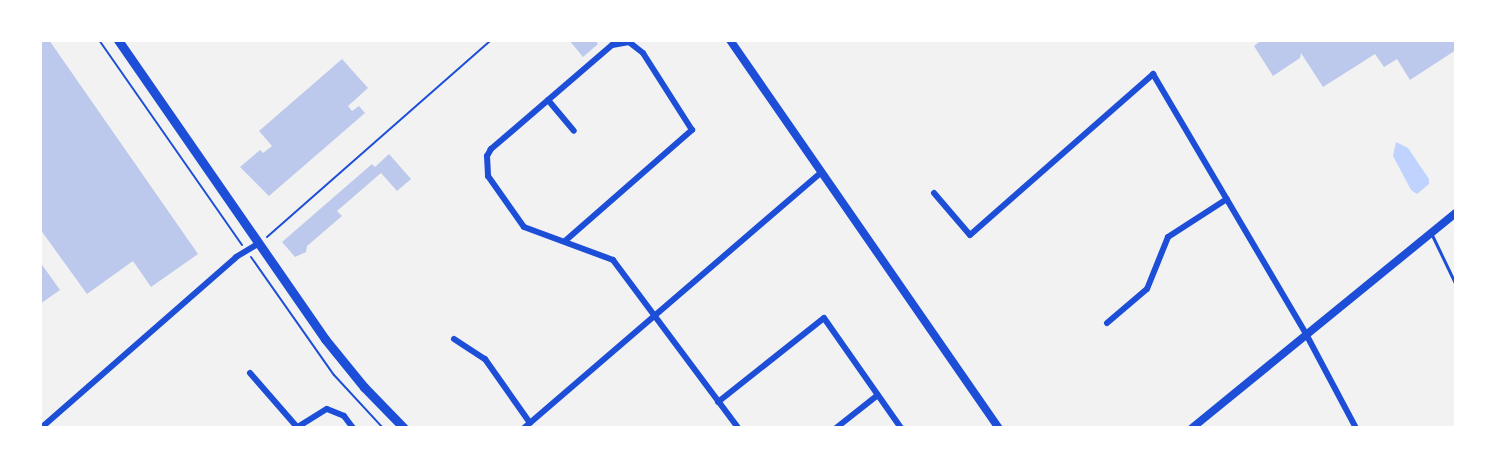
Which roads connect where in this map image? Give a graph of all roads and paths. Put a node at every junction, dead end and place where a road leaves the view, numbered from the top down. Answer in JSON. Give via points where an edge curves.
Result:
{"nodes":[{"id":1,"x":99,"y":40,"type":"edge"},
{"id":2,"x":117,"y":40,"type":"edge"},
{"id":3,"x":490,"y":40,"type":"edge"},
{"id":4,"x":730,"y":40,"type":"edge"},
{"id":5,"x":548,"y":100,"type":"junction"},
{"id":6,"x":574,"y":131,"type":"dead end"},
{"id":7,"x":822,"y":172,"type":"junction"},
{"id":8,"x":934,"y":193,"type":"dead end"},
{"id":9,"x":1227,"y":200,"type":"junction"},
{"id":10,"x":1455,"y":213,"type":"edge"},
{"id":11,"x":1431,"y":234,"type":"junction"},
{"id":12,"x":565,"y":241,"type":"junction"},
{"id":13,"x":258,"y":244,"type":"junction"},
{"id":14,"x":247,"y":251,"type":"junction"},
{"id":15,"x":1455,"y":285,"type":"edge"},
{"id":16,"x":654,"y":314,"type":"junction"},
{"id":17,"x":1107,"y":323,"type":"dead end"},
{"id":18,"x":1306,"y":334,"type":"junction"},
{"id":19,"x":454,"y":339,"type":"dead end"},
{"id":20,"x":250,"y":373,"type":"dead end"},
{"id":21,"x":878,"y":395,"type":"junction"},
{"id":22,"x":718,"y":402,"type":"junction"},
{"id":23,"x":530,"y":423,"type":"junction"},
{"id":24,"x":297,"y":427,"type":"edge"},
{"id":25,"x":41,"y":428,"type":"edge"},
{"id":26,"x":353,"y":428,"type":"edge"},
{"id":27,"x":383,"y":428,"type":"edge"},
{"id":28,"x":404,"y":428,"type":"edge"},
{"id":29,"x":524,"y":428,"type":"edge"},
{"id":30,"x":738,"y":428,"type":"edge"},
{"id":31,"x":836,"y":428,"type":"edge"},
{"id":32,"x":901,"y":428,"type":"edge"},
{"id":33,"x":999,"y":428,"type":"edge"},
{"id":34,"x":1192,"y":428,"type":"edge"},
{"id":35,"x":1356,"y":428,"type":"edge"}],
"edges":[{"from":1,"to":14,"type":"path"},
{"from":2,"to":13,"type":"main road"},
{"from":3,"to":13,"type":"path"},
{"from":4,"to":7,"type":"street"},
{"from":5,"to":6,"type":"street"},
{"from":5,"to":12,"type":"street","via":[[491,149],[487,156],[488,176],[524,227]]},
{"from":5,"to":12,"type":"street","via":[[612,45],[629,42],[643,52],[692,130]]},
{"from":7,"to":16,"type":"street"},
{"from":7,"to":33,"type":"street"},
{"from":8,"to":9,"type":"street","via":[[970,235],[1153,74]]},
{"from":9,"to":17,"type":"street","via":[[1168,237],[1148,289]]},
{"from":9,"to":18,"type":"street"},
{"from":10,"to":11,"type":"street"},
{"from":11,"to":15,"type":"lane"},
{"from":11,"to":18,"type":"street"},
{"from":12,"to":16,"type":"street","via":[[613,260]]},
{"from":13,"to":14,"type":"street"},
{"from":13,"to":28,"type":"main road","via":[[341,361]]},
{"from":14,"to":25,"type":"street"},
{"from":14,"to":27,"type":"path","via":[[334,375]]},
{"from":16,"to":22,"type":"street"},
{"from":16,"to":23,"type":"street"},
{"from":18,"to":34,"type":"street"},
{"from":18,"to":35,"type":"street"},
{"from":19,"to":23,"type":"street","via":[[485,359]]},
{"from":20,"to":24,"type":"street"},
{"from":21,"to":22,"type":"street","via":[[824,318]]},
{"from":21,"to":31,"type":"street"},
{"from":21,"to":32,"type":"street"},
{"from":22,"to":30,"type":"street"},
{"from":23,"to":29,"type":"street"},
{"from":24,"to":26,"type":"street","via":[[327,409],[344,416]]}]}
